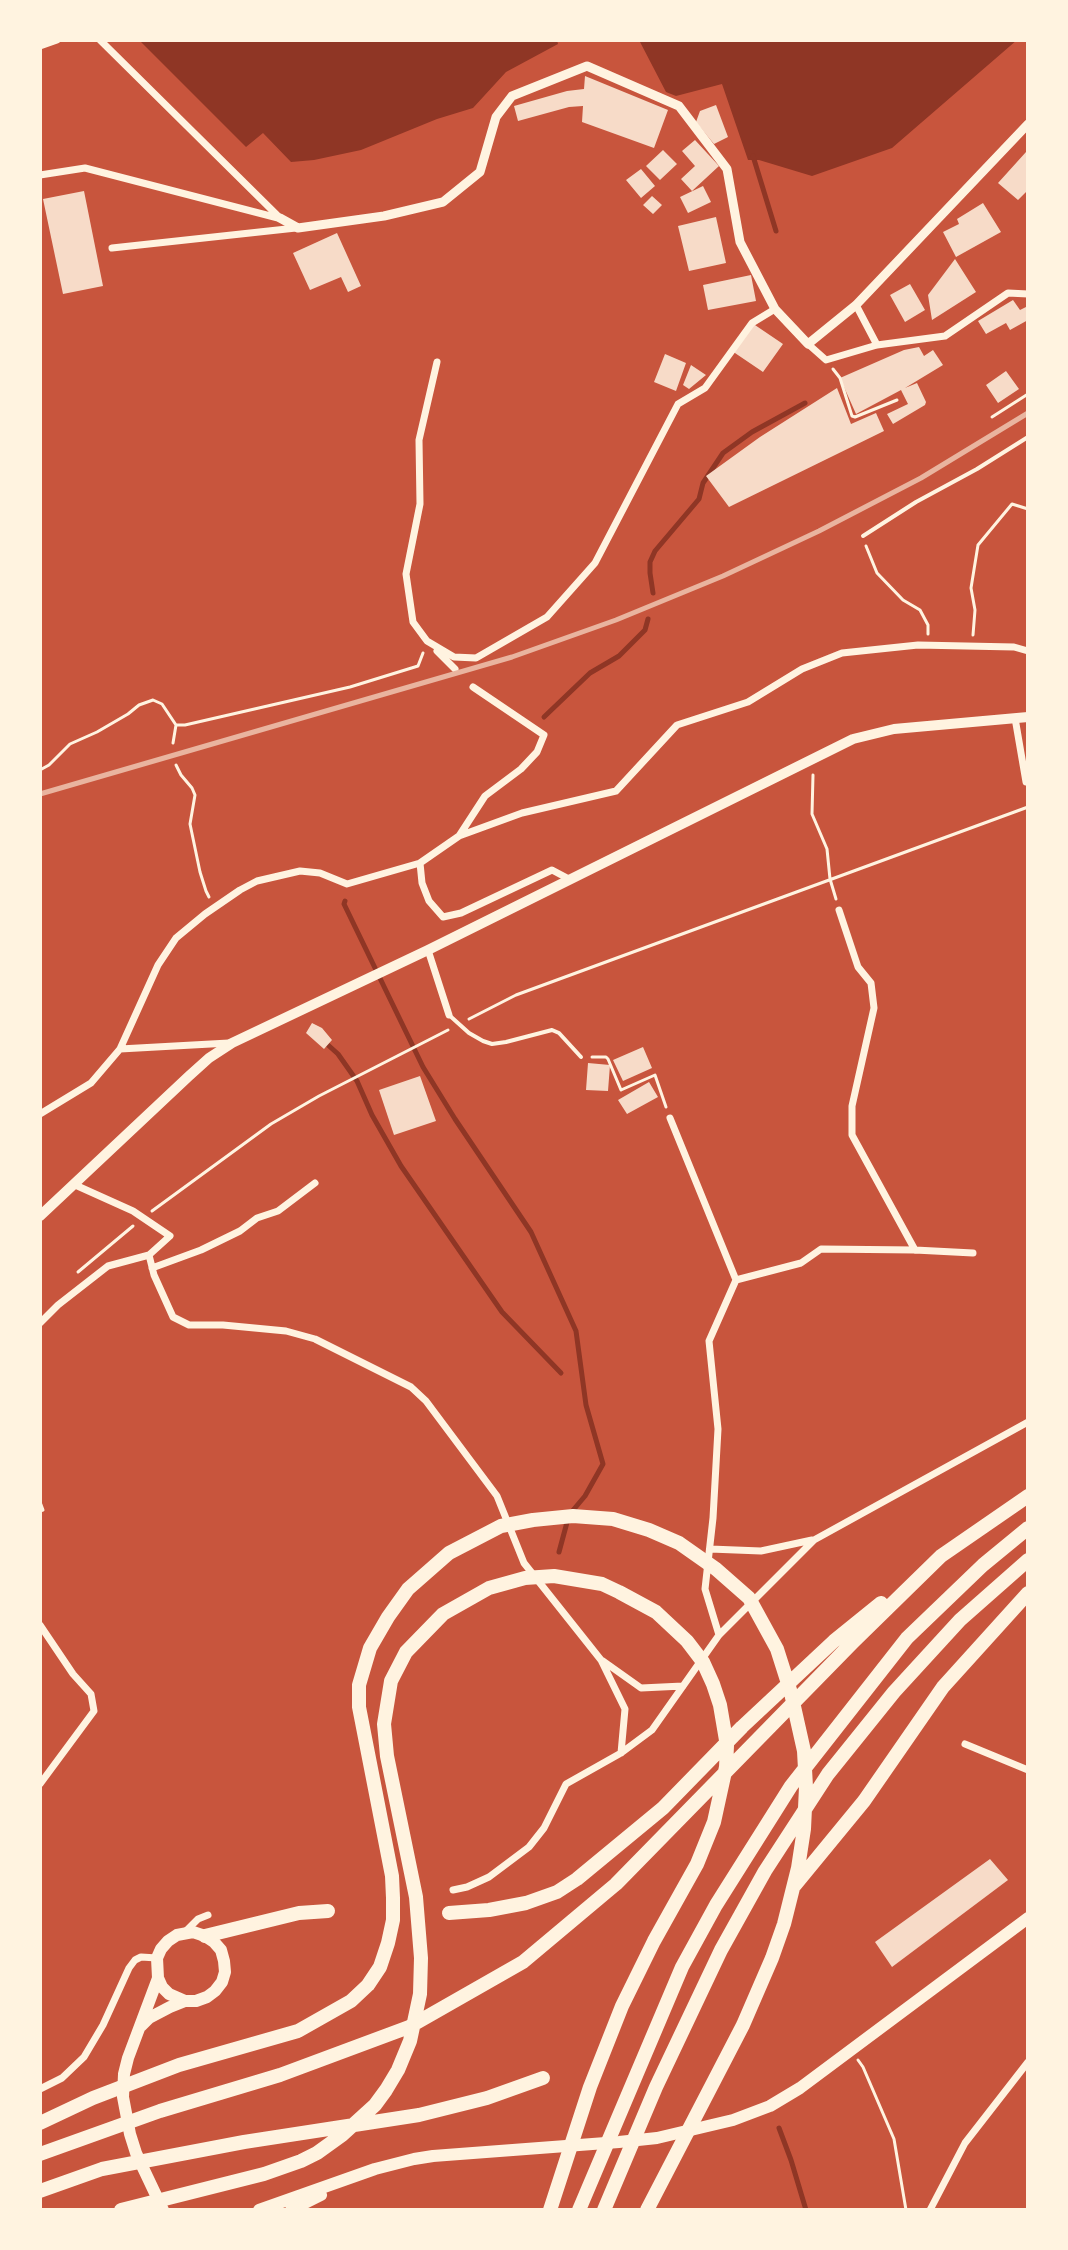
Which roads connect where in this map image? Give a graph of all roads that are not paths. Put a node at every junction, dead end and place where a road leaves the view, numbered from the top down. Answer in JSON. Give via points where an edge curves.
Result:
{"nodes":[{"id":1,"x":57,"y":40,"type":"edge"},
{"id":2,"x":100,"y":40,"type":"edge"},
{"id":3,"x":40,"y":46,"type":"edge"},
{"id":4,"x":1028,"y":124,"type":"edge"},
{"id":5,"x":40,"y":175,"type":"edge"},
{"id":6,"x":280,"y":218,"type":"junction"},
{"id":7,"x":298,"y":228,"type":"junction"},
{"id":8,"x":112,"y":248,"type":"dead end"},
{"id":9,"x":1028,"y":294,"type":"edge"},
{"id":10,"x":856,"y":305,"type":"junction"},
{"id":11,"x":775,"y":309,"type":"junction"},
{"id":12,"x":808,"y":344,"type":"junction"},
{"id":13,"x":877,"y":345,"type":"junction"},
{"id":14,"x":437,"y":362,"type":"dead end"},
{"id":15,"x":1028,"y":437,"type":"edge"},
{"id":16,"x":863,"y":536,"type":"road end"},
{"id":17,"x":427,"y":641,"type":"junction"},
{"id":18,"x":1028,"y":651,"type":"edge"},
{"id":19,"x":455,"y":669,"type":"dead end"},
{"id":20,"x":473,"y":687,"type":"dead end"},
{"id":21,"x":1028,"y":717,"type":"edge"},
{"id":22,"x":1015,"y":718,"type":"junction"},
{"id":23,"x":1026,"y":782,"type":"dead end"},
{"id":24,"x":459,"y":836,"type":"junction"},
{"id":25,"x":420,"y":863,"type":"junction"},
{"id":26,"x":569,"y":879,"type":"junction"},
{"id":27,"x":839,"y":910,"type":"road end"},
{"id":28,"x":422,"y":952,"type":"junction"},
{"id":29,"x":449,"y":1015,"type":"joint"},
{"id":30,"x":232,"y":1043,"type":"junction"},
{"id":31,"x":120,"y":1049,"type":"junction"},
{"id":32,"x":581,"y":1057,"type":"road end"},
{"id":33,"x":40,"y":1114,"type":"edge"},
{"id":34,"x":670,"y":1118,"type":"road end"},
{"id":35,"x":315,"y":1183,"type":"dead end"},
{"id":36,"x":73,"y":1184,"type":"junction"},
{"id":37,"x":40,"y":1216,"type":"edge"},
{"id":38,"x":915,"y":1250,"type":"junction"},
{"id":39,"x":973,"y":1253,"type":"dead end"},
{"id":40,"x":149,"y":1255,"type":"junction"},
{"id":41,"x":152,"y":1268,"type":"junction"},
{"id":42,"x":736,"y":1280,"type":"junction"},
{"id":43,"x":40,"y":1323,"type":"edge"},
{"id":44,"x":1028,"y":1422,"type":"edge"},
{"id":45,"x":1028,"y":1496,"type":"edge"},
{"id":46,"x":1028,"y":1528,"type":"edge"},
{"id":47,"x":814,"y":1540,"type":"junction"},
{"id":48,"x":710,"y":1549,"type":"junction"},
{"id":49,"x":941,"y":1556,"type":"junction"},
{"id":50,"x":1028,"y":1560,"type":"edge"},
{"id":51,"x":1028,"y":1593,"type":"edge"},
{"id":52,"x":40,"y":1625,"type":"edge"},
{"id":53,"x":719,"y":1635,"type":"junction"},
{"id":54,"x":601,"y":1660,"type":"junction"},
{"id":55,"x":683,"y":1686,"type":"junction"},
{"id":56,"x":965,"y":1744,"type":"dead end"},
{"id":57,"x":621,"y":1753,"type":"junction"},
{"id":58,"x":1028,"y":1770,"type":"edge"},
{"id":59,"x":40,"y":1784,"type":"edge"},
{"id":60,"x":453,"y":1890,"type":"dead end"},
{"id":61,"x":780,"y":1904,"type":"dead end"},
{"id":62,"x":328,"y":1911,"type":"dead end"},
{"id":63,"x":449,"y":1913,"type":"dead end"},
{"id":64,"x":1028,"y":1918,"type":"edge"},
{"id":65,"x":185,"y":1933,"type":"junction"},
{"id":66,"x":203,"y":1935,"type":"junction"},
{"id":67,"x":157,"y":1958,"type":"junction"},
{"id":68,"x":158,"y":1978,"type":"junction"},
{"id":69,"x":185,"y":2001,"type":"junction"},
{"id":70,"x":141,"y":2026,"type":"junction"},
{"id":71,"x":1028,"y":2062,"type":"edge"},
{"id":72,"x":543,"y":2078,"type":"dead end"},
{"id":73,"x":40,"y":2089,"type":"edge"},
{"id":74,"x":40,"y":2123,"type":"edge"},
{"id":75,"x":40,"y":2154,"type":"edge"},
{"id":76,"x":363,"y":2174,"type":"junction"},
{"id":77,"x":40,"y":2191,"type":"edge"},
{"id":78,"x":552,"y":2204,"type":"edge"},
{"id":79,"x":121,"y":2210,"type":"edge"},
{"id":80,"x":163,"y":2210,"type":"edge"},
{"id":81,"x":259,"y":2210,"type":"edge"},
{"id":82,"x":291,"y":2210,"type":"edge"},
{"id":83,"x":579,"y":2210,"type":"edge"},
{"id":84,"x":604,"y":2210,"type":"edge"},
{"id":85,"x":647,"y":2210,"type":"edge"},
{"id":86,"x":930,"y":2210,"type":"edge"}],
"edges":[{"from":1,"to":3,"type":"street"},
{"from":2,"to":6,"type":"street"},
{"from":4,"to":10,"type":"street"},
{"from":5,"to":6,"type":"street","via":[[85,168]]},
{"from":6,"to":7,"type":"street"},
{"from":7,"to":8,"type":"street"},
{"from":7,"to":11,"type":"street","via":[[443,202],[480,172],[496,117],[512,96],[587,66],[679,106],[727,169],[740,242]]},
{"from":9,"to":13,"type":"street","via":[[1008,293],[945,336]]},
{"from":10,"to":12,"type":"street"},
{"from":10,"to":13,"type":"street"},
{"from":11,"to":12,"type":"street"},
{"from":11,"to":17,"type":"street","via":[[752,323],[705,388],[678,404],[595,563],[547,617],[476,658],[454,657]]},
{"from":12,"to":13,"type":"street","via":[[826,360]]},
{"from":14,"to":17,"type":"street","via":[[419,440],[420,504],[406,574],[413,622]]},
{"from":15,"to":16,"type":"lane"},
{"from":17,"to":19,"type":"street"},
{"from":18,"to":24,"type":"street","via":[[927,646],[842,653],[802,669],[748,702],[677,725],[616,791],[522,813]]},
{"from":20,"to":24,"type":"street","via":[[544,735],[521,769],[485,796]]},
{"from":21,"to":22,"type":"main road"},
{"from":22,"to":23,"type":"street"},
{"from":22,"to":26,"type":"main road","via":[[894,729],[853,739]]},
{"from":24,"to":25,"type":"street"},
{"from":25,"to":26,"type":"street","via":[[429,901],[443,917],[552,870]]},
{"from":25,"to":31,"type":"street","via":[[347,884],[300,871],[257,881],[216,906],[176,938]]},
{"from":26,"to":28,"type":"main road"},
{"from":27,"to":38,"type":"street","via":[[858,967],[871,983],[874,1008],[852,1106],[852,1135]]},
{"from":28,"to":29,"type":"street"},
{"from":28,"to":30,"type":"main road"},
{"from":29,"to":32,"type":"lane","via":[[492,1044],[552,1030]]},
{"from":30,"to":31,"type":"street"},
{"from":30,"to":36,"type":"main road","via":[[209,1058]]},
{"from":31,"to":33,"type":"street","via":[[91,1083]]},
{"from":34,"to":42,"type":"street"},
{"from":35,"to":41,"type":"street","via":[[240,1231]]},
{"from":36,"to":37,"type":"main road"},
{"from":36,"to":40,"type":"street","via":[[133,1211],[170,1236]]},
{"from":38,"to":39,"type":"street"},
{"from":38,"to":42,"type":"street","via":[[821,1249],[801,1263]]},
{"from":40,"to":41,"type":"street"},
{"from":40,"to":43,"type":"street","via":[[108,1266]]},
{"from":41,"to":54,"type":"street","via":[[173,1317],[189,1325],[286,1331],[315,1339],[411,1387],[497,1496],[524,1563]]},
{"from":42,"to":48,"type":"street","via":[[709,1341],[718,1429]]},
{"from":44,"to":47,"type":"street"},
{"from":45,"to":49,"type":"highway"},
{"from":46,"to":83,"type":"highway","via":[[907,1638],[791,1786],[682,1967]]},
{"from":47,"to":48,"type":"street","via":[[761,1551]]},
{"from":47,"to":53,"type":"street"},
{"from":48,"to":53,"type":"street","via":[[705,1589]]},
{"from":49,"to":63,"type":"highway","via":[[834,1641],[663,1808],[577,1879],[526,1903]]},
{"from":49,"to":75,"type":"highway","via":[[616,1884],[523,1962],[409,2027]]},
{"from":50,"to":84,"type":"highway","via":[[960,1620],[828,1774],[736,1924],[656,2087]]},
{"from":51,"to":61,"type":"highway","via":[[943,1687],[864,1801]]},
{"from":52,"to":59,"type":"street","via":[[91,1694],[94,1711]]},
{"from":53,"to":55,"type":"street"},
{"from":54,"to":55,"type":"street","via":[[641,1688]]},
{"from":54,"to":57,"type":"street","via":[[625,1709]]},
{"from":55,"to":57,"type":"street","via":[[652,1730]]},
{"from":56,"to":58,"type":"street"},
{"from":57,"to":60,"type":"street","via":[[566,1784],[529,1847],[489,1877]]},
{"from":62,"to":66,"type":"highway"},
{"from":64,"to":76,"type":"highway","via":[[770,2106],[657,2138],[433,2156]]},
{"from":65,"to":66,"type":"highway"},
{"from":65,"to":66,"type":"street","via":[[208,1915]]},
{"from":65,"to":67,"type":"highway","via":[[168,1941]]},
{"from":66,"to":69,"type":"highway","via":[[221,1950],[225,1972],[215,1991]]},
{"from":67,"to":68,"type":"highway"},
{"from":67,"to":73,"type":"street","via":[[135,1960],[84,2057],[62,2078]]},
{"from":68,"to":69,"type":"highway","via":[[169,1994]]},
{"from":68,"to":70,"type":"highway"},
{"from":69,"to":70,"type":"highway"},
{"from":70,"to":80,"type":"highway","via":[[128,2058],[123,2097],[130,2134]]},
{"from":71,"to":86,"type":"street","via":[[965,2143]]},
{"from":72,"to":77,"type":"highway","via":[[419,2115],[102,2169]]},
{"from":74,"to":85,"type":"highway","via":[[179,2065],[298,2031],[351,2001],[368,1985],[380,1967],[393,1920],[389,1861],[359,1707],[359,1685],[370,1648],[408,1589],[449,1553],[501,1526],[573,1516],[613,1519],[679,1543],[749,1598],[777,1649],[791,1693],[806,1787],[798,1868],[772,1958]]},
{"from":76,"to":81,"type":"highway"},
{"from":76,"to":82,"type":"highway"},
{"from":78,"to":79,"type":"highway","via":[[622,2006],[714,1822],[727,1746],[720,1705],[703,1662],[687,1641],[656,1612],[602,1584],[554,1576],[489,1588],[443,1614],[406,1652],[391,1681],[384,1724],[416,1897],[420,1994],[410,2041],[375,2105],[342,2135],[301,2161]]}]}
